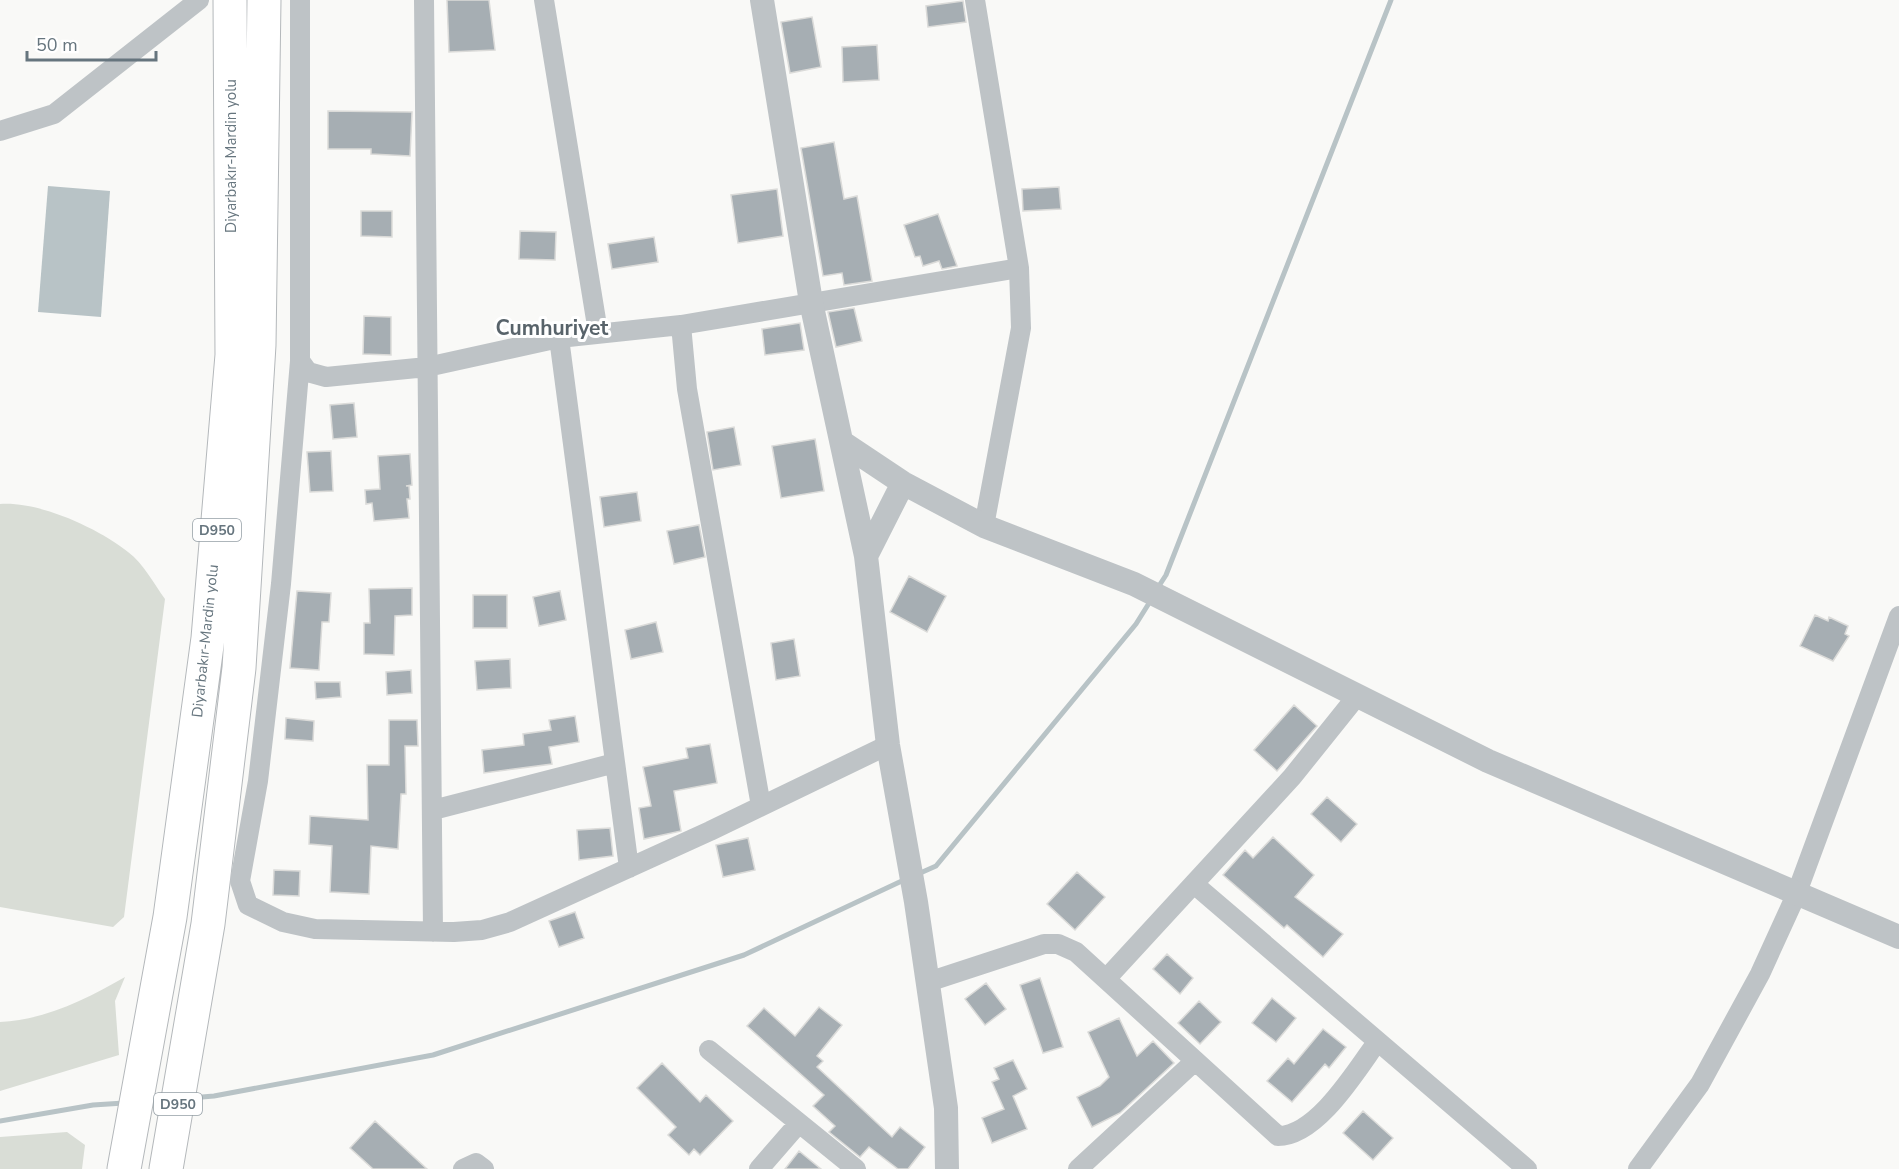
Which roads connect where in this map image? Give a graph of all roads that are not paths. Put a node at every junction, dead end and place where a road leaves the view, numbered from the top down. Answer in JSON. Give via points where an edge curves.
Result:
{"nodes":[{"id":1,"x":199,"y":0,"type":"edge"},
{"id":2,"x":230,"y":0,"type":"edge"},
{"id":3,"x":264,"y":0,"type":"edge"},
{"id":4,"x":300,"y":0,"type":"edge"},
{"id":5,"x":424,"y":0,"type":"edge"},
{"id":6,"x":544,"y":0,"type":"edge"},
{"id":7,"x":762,"y":0,"type":"edge"},
{"id":8,"x":975,"y":0,"type":"edge"},
{"id":9,"x":0,"y":131,"type":"edge"},
{"id":10,"x":1019,"y":268,"type":"junction"},
{"id":11,"x":811,"y":302,"type":"junction"},
{"id":12,"x":681,"y":325,"type":"junction"},
{"id":13,"x":598,"y":332,"type":"junction"},
{"id":14,"x":559,"y":338,"type":"junction"},
{"id":15,"x":300,"y":361,"type":"junction"},
{"id":16,"x":427,"y":367,"type":"junction"},
{"id":17,"x":843,"y":443,"type":"junction"},
{"id":18,"x":903,"y":483,"type":"junction"},
{"id":19,"x":984,"y":526,"type":"junction"},
{"id":20,"x":866,"y":556,"type":"junction"},
{"id":21,"x":1899,"y":616,"type":"edge"},
{"id":22,"x":1357,"y":696,"type":"junction"},
{"id":23,"x":888,"y":745,"type":"junction"},
{"id":24,"x":615,"y":764,"type":"junction"},
{"id":25,"x":761,"y":806,"type":"junction"},
{"id":26,"x":433,"y":810,"type":"junction"},
{"id":27,"x":629,"y":868,"type":"junction"},
{"id":28,"x":1194,"y":884,"type":"junction"},
{"id":29,"x":1796,"y":895,"type":"junction"},
{"id":30,"x":433,"y":932,"type":"junction"},
{"id":31,"x":1899,"y":937,"type":"edge"},
{"id":32,"x":1106,"y":980,"type":"junction"},
{"id":33,"x":928,"y":982,"type":"junction"},
{"id":34,"x":1377,"y":1041,"type":"junction"},
{"id":35,"x":709,"y":1050,"type":"dead end"},
{"id":36,"x":1195,"y":1061,"type":"junction"},
{"id":37,"x":799,"y":1123,"type":"junction"},
{"id":38,"x":126,"y":1156,"type":"edge"},
{"id":39,"x":168,"y":1160,"type":"edge"},
{"id":40,"x":463,"y":1169,"type":"edge"},
{"id":41,"x":484,"y":1169,"type":"edge"},
{"id":42,"x":759,"y":1169,"type":"edge"},
{"id":43,"x":856,"y":1169,"type":"edge"},
{"id":44,"x":947,"y":1169,"type":"edge"},
{"id":45,"x":1078,"y":1169,"type":"edge"},
{"id":46,"x":1527,"y":1169,"type":"edge"},
{"id":47,"x":1638,"y":1169,"type":"edge"}],
"edges":[{"from":1,"to":9,"type":"street","via":[[54,114]]},
{"from":2,"to":38,"type":"highway","name":"Diyarbakır-Mardin yolu","number":"D950","via":[[231,366],[208,638],[170,917]]},
{"from":3,"to":39,"type":"highway","name":"Diyarbakır-Mardin yolu","number":"D950","via":[[259,345],[239,668],[208,924]]},
{"from":4,"to":15,"type":"street"},
{"from":5,"to":16,"type":"street"},
{"from":6,"to":13,"type":"street"},
{"from":7,"to":11,"type":"street"},
{"from":8,"to":10,"type":"street"},
{"from":10,"to":11,"type":"street"},
{"from":10,"to":19,"type":"street","via":[[1021,328]]},
{"from":11,"to":12,"type":"street"},
{"from":11,"to":17,"type":"street"},
{"from":12,"to":13,"type":"street"},
{"from":12,"to":25,"type":"street","via":[[687,389]]},
{"from":13,"to":14,"type":"street"},
{"from":14,"to":16,"type":"street"},
{"from":14,"to":24,"type":"street"},
{"from":15,"to":16,"type":"street","via":[[308,372],[326,377]]},
{"from":15,"to":30,"type":"street","via":[[281,584],[258,781],[240,881],[248,905],[283,922],[315,929]]},
{"from":16,"to":26,"type":"street"},
{"from":17,"to":18,"type":"street"},
{"from":17,"to":20,"type":"street"},
{"from":18,"to":19,"type":"street"},
{"from":18,"to":20,"type":"street"},
{"from":19,"to":22,"type":"street","via":[[1134,584]]},
{"from":20,"to":23,"type":"street"},
{"from":21,"to":29,"type":"street"},
{"from":22,"to":28,"type":"street","via":[[1292,777]]},
{"from":22,"to":29,"type":"street","via":[[1488,761]]},
{"from":23,"to":25,"type":"street"},
{"from":23,"to":33,"type":"street"},
{"from":24,"to":26,"type":"street"},
{"from":24,"to":27,"type":"street"},
{"from":25,"to":27,"type":"street"},
{"from":26,"to":30,"type":"street"},
{"from":27,"to":30,"type":"street","via":[[510,922],[482,930]]},
{"from":28,"to":32,"type":"street"},
{"from":28,"to":34,"type":"street"},
{"from":29,"to":31,"type":"street"},
{"from":29,"to":47,"type":"street","via":[[1760,974],[1700,1084]]},
{"from":32,"to":33,"type":"street","via":[[1076,952],[1058,944],[1044,944]]},
{"from":32,"to":36,"type":"street"},
{"from":33,"to":44,"type":"street","via":[[946,1108]]},
{"from":34,"to":36,"type":"street","via":[[1343,1089],[1304,1130],[1284,1136],[1278,1136],[1260,1121]]},
{"from":34,"to":46,"type":"street"},
{"from":35,"to":37,"type":"street"},
{"from":36,"to":45,"type":"street"},
{"from":37,"to":42,"type":"street"},
{"from":37,"to":43,"type":"street"},
{"from":40,"to":41,"type":"street","via":[[476,1163]]}]}
